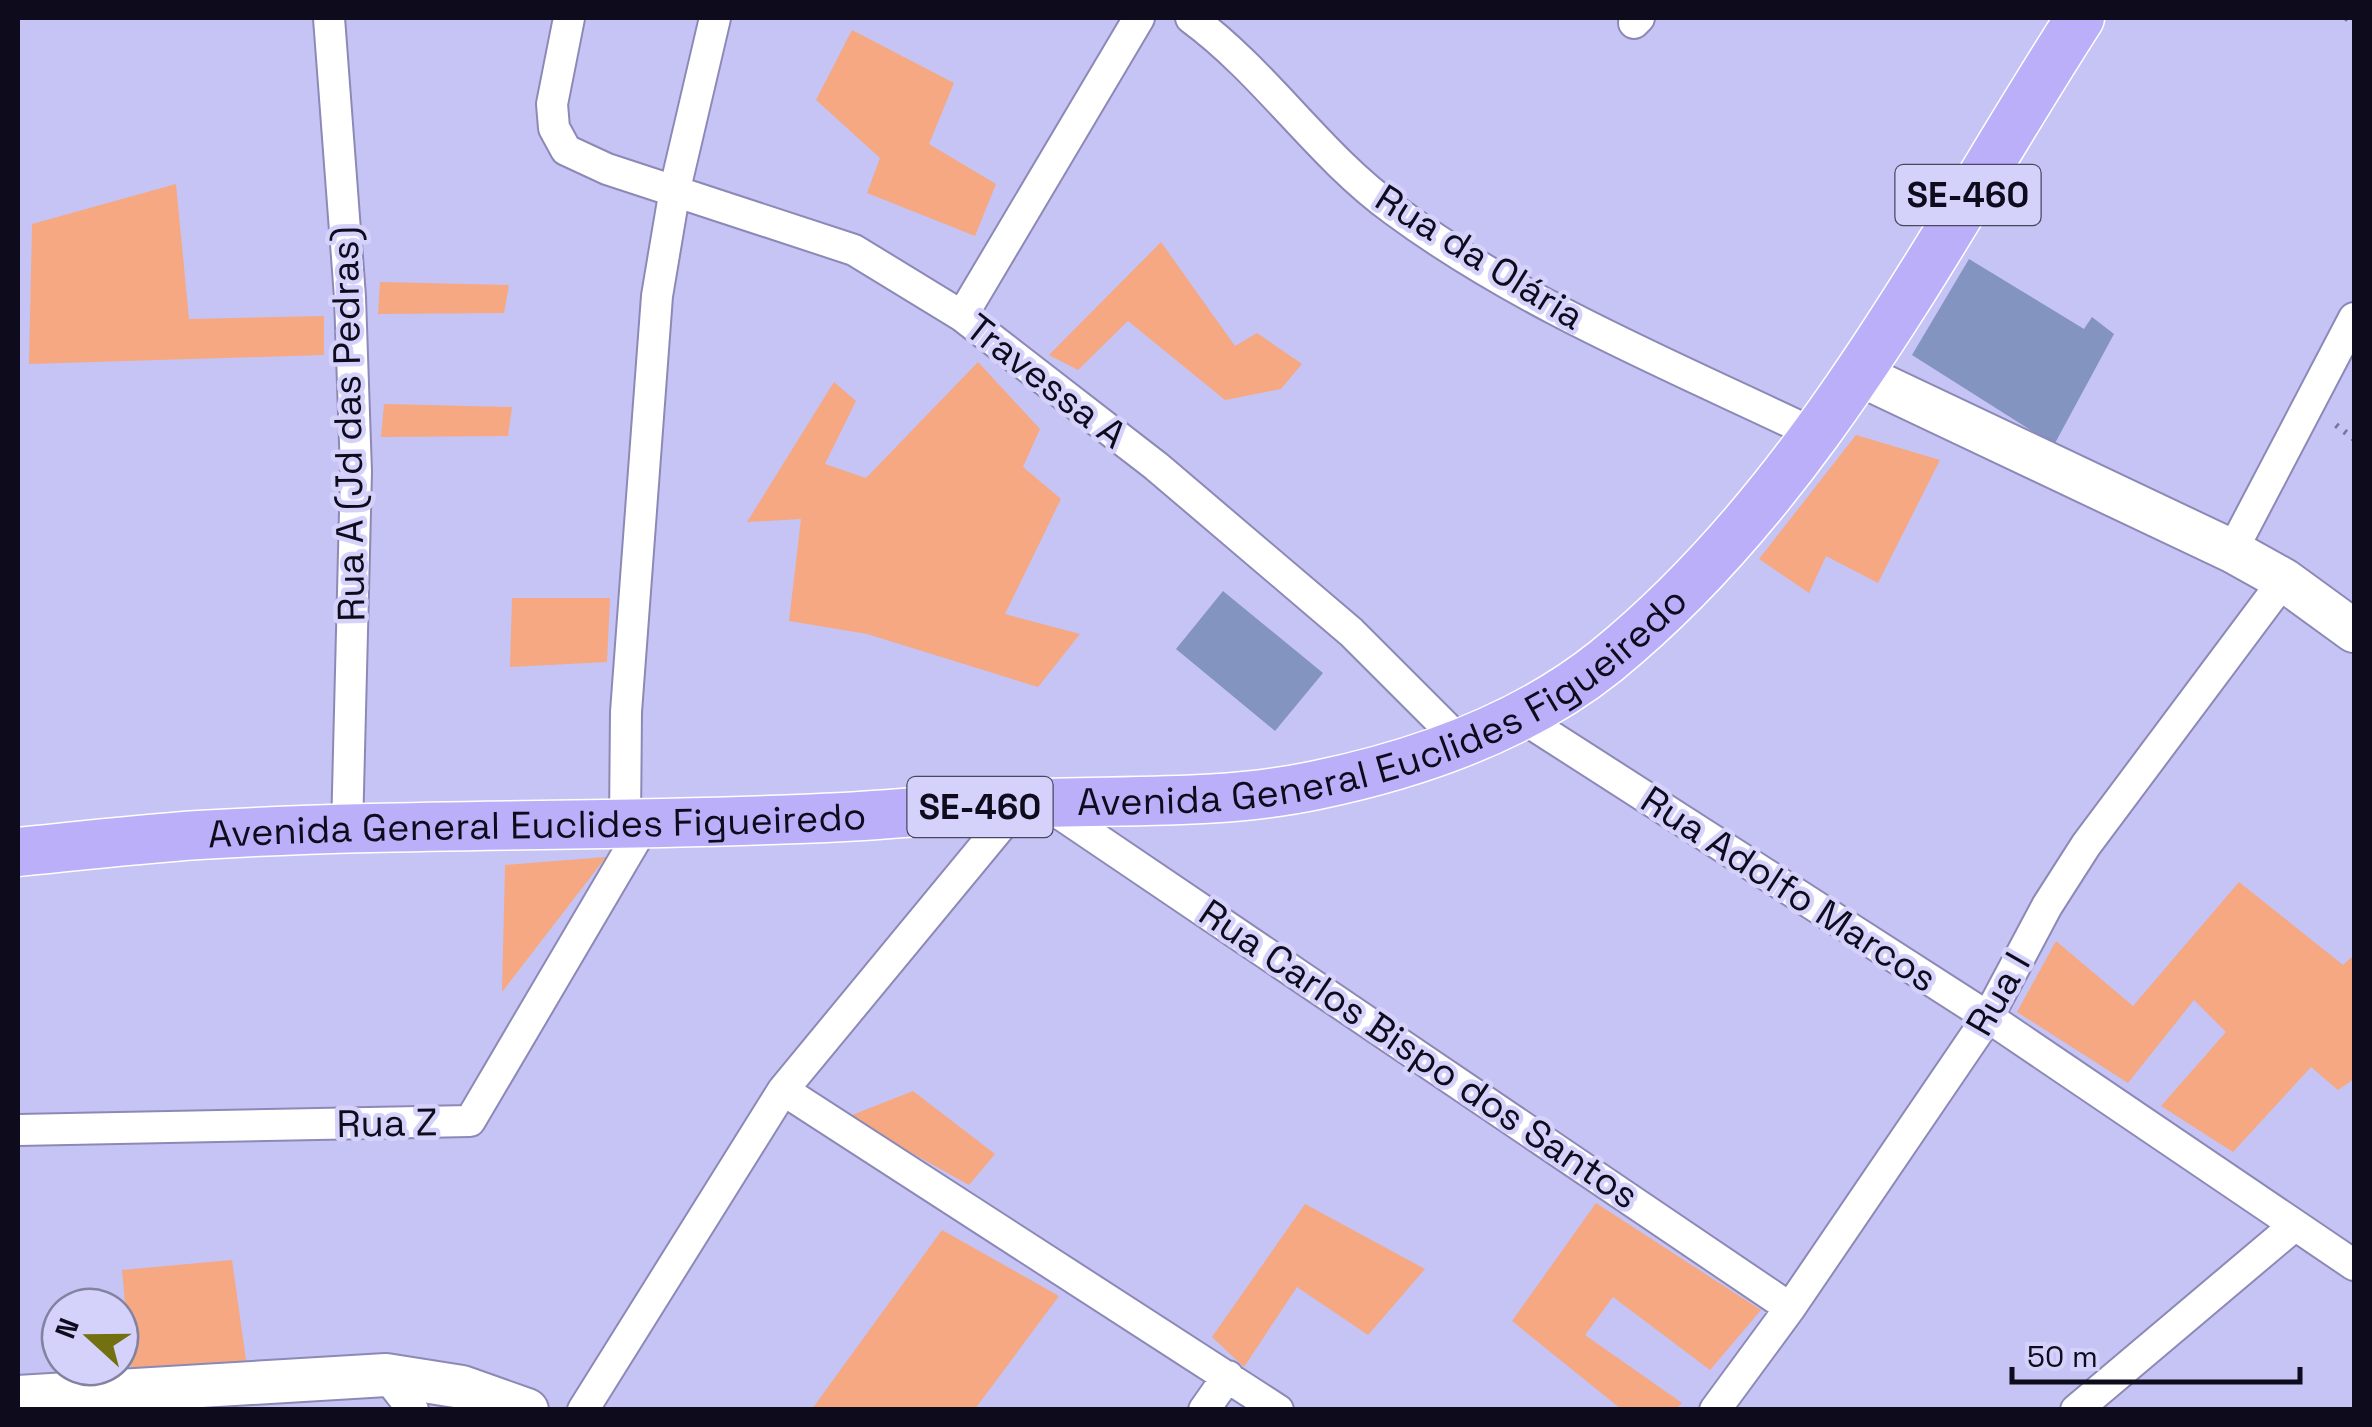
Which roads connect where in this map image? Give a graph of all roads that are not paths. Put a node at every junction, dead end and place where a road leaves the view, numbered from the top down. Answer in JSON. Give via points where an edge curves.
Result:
{"nodes":[{"id":1,"x":329,"y":18,"type":"edge"},
{"id":2,"x":569,"y":18,"type":"edge"},
{"id":3,"x":715,"y":18,"type":"edge"},
{"id":4,"x":1138,"y":18,"type":"edge"},
{"id":5,"x":1191,"y":18,"type":"edge"},
{"id":6,"x":2080,"y":18,"type":"edge"},
{"id":7,"x":675,"y":189,"type":"junction"},
{"id":8,"x":962,"y":316,"type":"junction"},
{"id":9,"x":2354,"y":318,"type":"edge"},
{"id":10,"x":1856,"y":374,"type":"junction"},
{"id":11,"x":1815,"y":434,"type":"junction"},
{"id":12,"x":2232,"y":551,"type":"junction"},
{"id":13,"x":2284,"y":580,"type":"junction"},
{"id":14,"x":2354,"y":631,"type":"edge"},
{"id":15,"x":1521,"y":717,"type":"junction"},
{"id":16,"x":1461,"y":742,"type":"junction"},
{"id":17,"x":1032,"y":804,"type":"junction"},
{"id":18,"x":636,"y":822,"type":"junction"},
{"id":19,"x":347,"y":831,"type":"junction"},
{"id":20,"x":18,"y":852,"type":"edge"},
{"id":21,"x":1988,"y":1017,"type":"junction"},
{"id":22,"x":783,"y":1090,"type":"junction"},
{"id":23,"x":18,"y":1130,"type":"edge"},
{"id":24,"x":2294,"y":1226,"type":"junction"},
{"id":25,"x":2354,"y":1265,"type":"edge"},
{"id":26,"x":1790,"y":1308,"type":"junction"},
{"id":27,"x":386,"y":1375,"type":"junction"},
{"id":28,"x":1228,"y":1376,"type":"junction"},
{"id":29,"x":18,"y":1397,"type":"edge"},
{"id":30,"x":148,"y":1400,"type":"edge"},
{"id":31,"x":413,"y":1410,"type":"edge"},
{"id":32,"x":527,"y":1410,"type":"edge"},
{"id":33,"x":583,"y":1410,"type":"edge"},
{"id":34,"x":1204,"y":1410,"type":"edge"},
{"id":35,"x":1278,"y":1410,"type":"edge"},
{"id":36,"x":1715,"y":1410,"type":"edge"},
{"id":37,"x":2076,"y":1410,"type":"edge"}],
"edges":[{"from":1,"to":19,"type":"street","name":"Rua A (Jd das Pedras)","via":[[356,472]]},
{"from":2,"to":7,"type":"street","name":"Travessa A","via":[[552,104],[558,140],[580,159]]},
{"from":3,"to":7,"type":"street"},
{"from":4,"to":8,"type":"street"},
{"from":5,"to":11,"type":"street","name":"Rua da Olária","via":[[1236,51],[1333,158],[1432,237],[1570,316]]},
{"from":6,"to":10,"type":"main road","name":"Avenida General Euclides Figueiredo","number":"SE-460"},
{"from":7,"to":8,"type":"street","name":"Travessa A","via":[[854,250]]},
{"from":7,"to":18,"type":"street","via":[[658,296],[638,524]]},
{"from":8,"to":16,"type":"street","name":"Travessa A","via":[[1156,466],[1321,606]]},
{"from":9,"to":12,"type":"street"},
{"from":10,"to":11,"type":"main road","name":"Avenida General Euclides Figueiredo","number":"SE-460"},
{"from":10,"to":12,"type":"street"},
{"from":11,"to":15,"type":"main road","name":"Avenida General Euclides Figueiredo","number":"SE-460","via":[[1757,514],[1679,595],[1602,664]]},
{"from":12,"to":13,"type":"street"},
{"from":13,"to":14,"type":"street"},
{"from":13,"to":21,"type":"street","name":"Rua I","via":[[2086,845]]},
{"from":15,"to":16,"type":"main road","name":"Avenida General Euclides Figueiredo","number":"SE-460"},
{"from":15,"to":21,"type":"street","name":"Rua Adolfo Marcos"},
{"from":16,"to":17,"type":"main road","name":"Avenida General Euclides Figueiredo","number":"SE-460","via":[[1317,785],[1230,797]]},
{"from":17,"to":18,"type":"main road","name":"Avenida General Euclides Figueiredo","number":"SE-460"},
{"from":17,"to":22,"type":"street"},
{"from":17,"to":26,"type":"street","name":"Rua Carlos Bispo dos Santos"},
{"from":18,"to":19,"type":"main road","name":"Avenida General Euclides Figueiredo","number":"SE-460"},
{"from":18,"to":23,"type":"street","name":"Rua Z","via":[[470,1122]]},
{"from":19,"to":20,"type":"main road","name":"Avenida General Euclides Figueiredo","number":"SE-460","via":[[200,835]]},
{"from":21,"to":24,"type":"street","name":"Rua Adolfo Marcos"},
{"from":21,"to":26,"type":"street","name":"Rua I"},
{"from":22,"to":28,"type":"street"},
{"from":22,"to":33,"type":"street"},
{"from":24,"to":25,"type":"street","name":"Rua Adolfo Marcos"},
{"from":24,"to":37,"type":"street"},
{"from":26,"to":36,"type":"street","name":"Rua I"},
{"from":27,"to":30,"type":"street"},
{"from":27,"to":31,"type":"street"},
{"from":27,"to":32,"type":"street","via":[[462,1387]]},
{"from":28,"to":34,"type":"street"},
{"from":28,"to":35,"type":"street"},
{"from":29,"to":30,"type":"street"}]}
